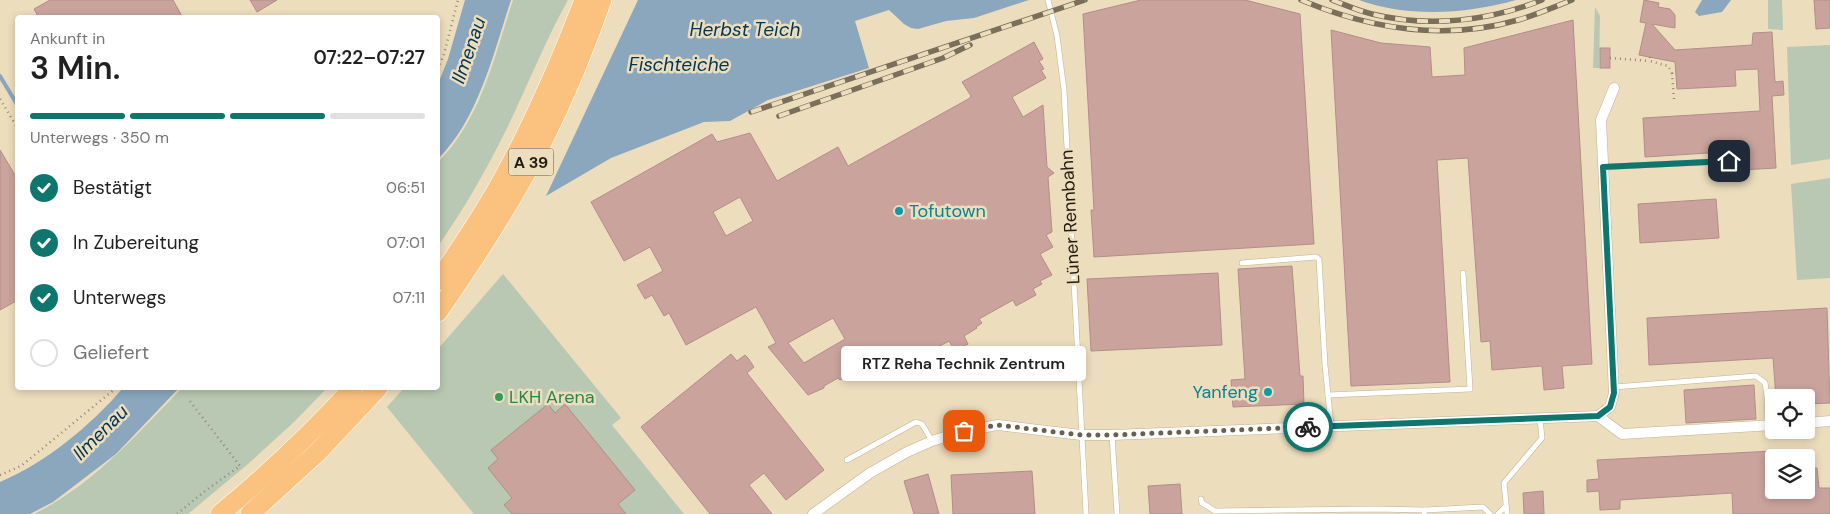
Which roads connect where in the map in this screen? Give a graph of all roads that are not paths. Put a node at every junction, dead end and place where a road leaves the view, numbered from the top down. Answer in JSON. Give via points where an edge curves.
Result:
{"nodes":[{"id":1,"x":584,"y":0,"type":"edge"},
{"id":2,"x":602,"y":0,"type":"edge"},
{"id":3,"x":1048,"y":0,"type":"edge"},
{"id":4,"x":1614,"y":88,"type":"dead end"},
{"id":5,"x":1729,"y":161,"type":"dead end"},
{"id":6,"x":1603,"y":167,"type":"junction"},
{"id":7,"x":1242,"y":263,"type":"dead end"},
{"id":8,"x":1463,"y":273,"type":"dead end"},
{"id":9,"x":440,"y":278,"type":"edge"},
{"id":10,"x":440,"y":309,"type":"edge"},
{"id":11,"x":1614,"y":386,"type":"junction"},
{"id":12,"x":1766,"y":389,"type":"edge"},
{"id":13,"x":351,"y":390,"type":"edge"},
{"id":14,"x":376,"y":390,"type":"edge"},
{"id":15,"x":1328,"y":395,"type":"junction"},
{"id":16,"x":1598,"y":416,"type":"junction"},
{"id":17,"x":1540,"y":418,"type":"junction"},
{"id":18,"x":1830,"y":421,"type":"edge"},
{"id":19,"x":1815,"y":422,"type":"edge"},
{"id":20,"x":1765,"y":425,"type":"edge"},
{"id":21,"x":1331,"y":426,"type":"junction"},
{"id":22,"x":1081,"y":435,"type":"junction"},
{"id":23,"x":1112,"y":435,"type":"junction"},
{"id":24,"x":932,"y":441,"type":"junction"},
{"id":25,"x":847,"y":460,"type":"dead end"},
{"id":26,"x":1200,"y":499,"type":"dead end"},
{"id":27,"x":1506,"y":506,"type":"junction"},
{"id":28,"x":1425,"y":512,"type":"edge"},
{"id":29,"x":220,"y":514,"type":"edge"},
{"id":30,"x":250,"y":514,"type":"edge"},
{"id":31,"x":813,"y":514,"type":"edge"},
{"id":32,"x":1086,"y":514,"type":"edge"},
{"id":33,"x":1117,"y":514,"type":"edge"},
{"id":34,"x":1490,"y":514,"type":"edge"},
{"id":35,"x":1498,"y":514,"type":"edge"},
{"id":36,"x":1506,"y":514,"type":"edge"}],
"edges":[{"from":1,"to":9,"type":"highway","number":"A 39","via":[[521,145],[496,192]]},
{"from":2,"to":10,"type":"highway","number":"A 39","via":[[570,83],[541,144],[506,207]]},
{"from":3,"to":22,"type":"lane","name":"Lüner Rennbahn","via":[[1057,36],[1064,90]]},
{"from":4,"to":6,"type":"street","via":[[1601,120]]},
{"from":5,"to":6,"type":"lane"},
{"from":6,"to":11,"type":"street"},
{"from":7,"to":15,"type":"lane","via":[[1319,259]]},
{"from":8,"to":15,"type":"lane","via":[[1470,389]]},
{"from":11,"to":12,"type":"lane","via":[[1756,376],[1765,383]]},
{"from":11,"to":16,"type":"street","via":[[1610,407]]},
{"from":13,"to":29,"type":"highway","via":[[307,436]]},
{"from":14,"to":30,"type":"highway","via":[[318,452]]},
{"from":15,"to":21,"type":"lane"},
{"from":16,"to":17,"type":"street"},
{"from":16,"to":20,"type":"street","via":[[1622,434]]},
{"from":17,"to":21,"type":"street"},
{"from":17,"to":27,"type":"lane","via":[[1542,438],[1504,482]]},
{"from":18,"to":19,"type":"street"},
{"from":21,"to":23,"type":"street"},
{"from":22,"to":23,"type":"street"},
{"from":22,"to":24,"type":"street","via":[[998,425]]},
{"from":22,"to":32,"type":"lane","name":"Lüner Rennbahn"},
{"from":23,"to":33,"type":"lane"},
{"from":24,"to":25,"type":"lane","via":[[922,424],[916,422]]},
{"from":24,"to":31,"type":"street","via":[[870,473]]},
{"from":26,"to":28,"type":"lane","via":[[1215,511],[1374,508]]},
{"from":27,"to":35,"type":"lane"},
{"from":27,"to":36,"type":"lane"},
{"from":28,"to":34,"type":"lane","via":[[1483,507]]}]}
